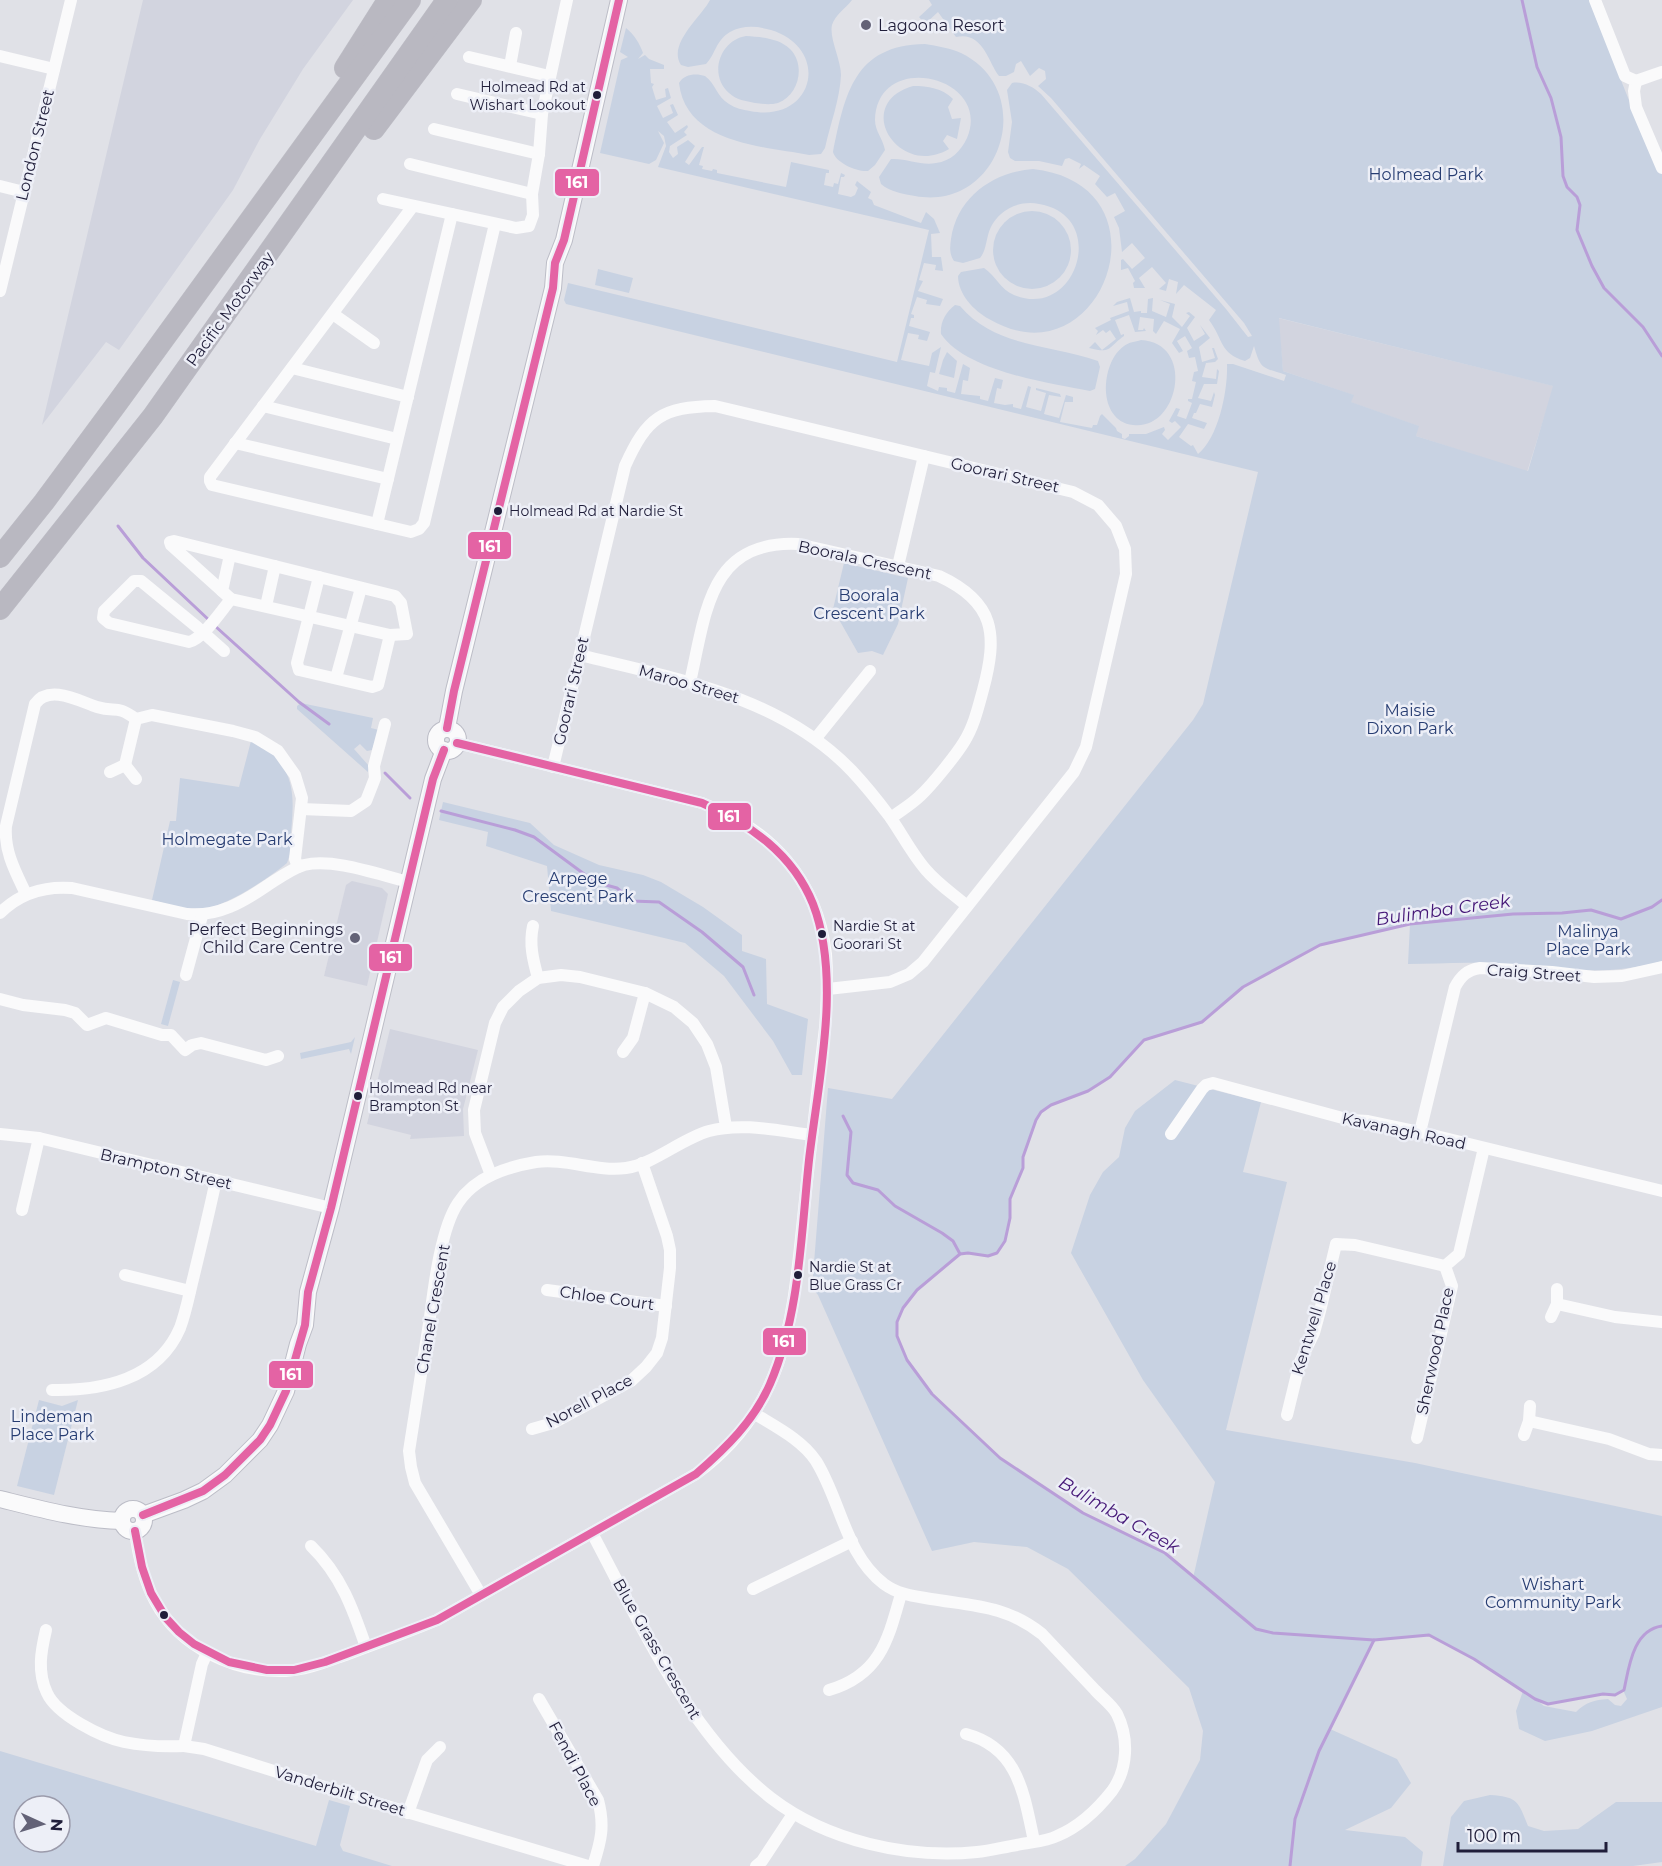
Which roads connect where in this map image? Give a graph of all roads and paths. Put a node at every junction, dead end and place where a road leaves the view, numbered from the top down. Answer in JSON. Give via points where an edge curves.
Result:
{"nodes":[{"id":1,"x":70,"y":0,"type":"edge"},
{"id":2,"x":388,"y":0,"type":"edge"},
{"id":3,"x":410,"y":0,"type":"edge"},
{"id":4,"x":447,"y":0,"type":"edge"},
{"id":5,"x":471,"y":0,"type":"edge"},
{"id":6,"x":567,"y":0,"type":"edge"},
{"id":7,"x":619,"y":0,"type":"edge"},
{"id":8,"x":1594,"y":0,"type":"edge"},
{"id":9,"x":516,"y":33,"type":"dead end"},
{"id":10,"x":0,"y":56,"type":"edge"},
{"id":11,"x":469,"y":57,"type":"dead end"},
{"id":12,"x":510,"y":66,"type":"junction"},
{"id":13,"x":54,"y":69,"type":"junction"},
{"id":14,"x":1662,"y":72,"type":"edge"},
{"id":15,"x":549,"y":76,"type":"junction"},
{"id":16,"x":1636,"y":81,"type":"junction"},
{"id":17,"x":457,"y":94,"type":"dead end"},
{"id":18,"x":330,"y":111,"type":"junction"},
{"id":19,"x":542,"y":114,"type":"junction"},
{"id":20,"x":434,"y":129,"type":"dead end"},
{"id":21,"x":539,"y":154,"type":"junction"},
{"id":22,"x":410,"y":164,"type":"dead end"},
{"id":23,"x":1662,"y":168,"type":"edge"},
{"id":24,"x":0,"y":186,"type":"edge"},
{"id":25,"x":24,"y":192,"type":"junction"},
{"id":26,"x":532,"y":194,"type":"junction"},
{"id":27,"x":382,"y":199,"type":"dead end"},
{"id":28,"x":413,"y":206,"type":"junction"},
{"id":29,"x":453,"y":214,"type":"junction"},
{"id":30,"x":292,"y":221,"type":"junction"},
{"id":31,"x":495,"y":224,"type":"junction"},
{"id":32,"x":0,"y":291,"type":"edge"},
{"id":33,"x":333,"y":314,"type":"junction"},
{"id":34,"x":374,"y":343,"type":"dead end"},
{"id":35,"x":292,"y":368,"type":"junction"},
{"id":36,"x":408,"y":397,"type":"junction"},
{"id":37,"x":263,"y":406,"type":"junction"},
{"id":38,"x":397,"y":439,"type":"junction"},
{"id":39,"x":235,"y":443,"type":"junction"},
{"id":40,"x":924,"y":456,"type":"junction"},
{"id":41,"x":388,"y":479,"type":"junction"},
{"id":42,"x":377,"y":524,"type":"junction"},
{"id":43,"x":230,"y":555,"type":"junction"},
{"id":44,"x":0,"y":557,"type":"edge"},
{"id":45,"x":275,"y":566,"type":"junction"},
{"id":46,"x":898,"y":566,"type":"junction"},
{"id":47,"x":318,"y":577,"type":"junction"},
{"id":48,"x":361,"y":588,"type":"junction"},
{"id":49,"x":227,"y":595,"type":"junction"},
{"id":50,"x":266,"y":606,"type":"junction"},
{"id":51,"x":0,"y":609,"type":"edge"},
{"id":52,"x":308,"y":616,"type":"junction"},
{"id":53,"x":209,"y":626,"type":"junction"},
{"id":54,"x":350,"y":626,"type":"junction"},
{"id":55,"x":390,"y":635,"type":"junction"},
{"id":56,"x":224,"y":651,"type":"dead end"},
{"id":57,"x":580,"y":655,"type":"junction"},
{"id":58,"x":870,"y":671,"type":"dead end"},
{"id":59,"x":336,"y":678,"type":"junction"},
{"id":60,"x":690,"y":682,"type":"junction"},
{"id":61,"x":136,"y":720,"type":"junction"},
{"id":62,"x":385,"y":724,"type":"dead end"},
{"id":63,"x":816,"y":738,"type":"junction"},
{"id":64,"x":451,"y":746,"type":"junction"},
{"id":65,"x":125,"y":765,"type":"junction"},
{"id":66,"x":553,"y":767,"type":"junction"},
{"id":67,"x":110,"y":772,"type":"dead end"},
{"id":68,"x":135,"y":779,"type":"dead end"},
{"id":69,"x":301,"y":809,"type":"junction"},
{"id":70,"x":891,"y":818,"type":"junction"},
{"id":71,"x":300,"y":867,"type":"junction"},
{"id":72,"x":409,"y":882,"type":"junction"},
{"id":73,"x":26,"y":894,"type":"junction"},
{"id":74,"x":967,"y":906,"type":"junction"},
{"id":75,"x":0,"y":913,"type":"edge"},
{"id":76,"x":202,"y":916,"type":"junction"},
{"id":77,"x":533,"y":926,"type":"dead end"},
{"id":78,"x":1662,"y":967,"type":"edge"},
{"id":79,"x":186,"y":975,"type":"dead end"},
{"id":80,"x":538,"y":978,"type":"junction"},
{"id":81,"x":828,"y":989,"type":"junction"},
{"id":82,"x":645,"y":993,"type":"junction"},
{"id":83,"x":0,"y":999,"type":"edge"},
{"id":84,"x":623,"y":1052,"type":"dead end"},
{"id":85,"x":278,"y":1056,"type":"dead end"},
{"id":86,"x":726,"y":1127,"type":"junction"},
{"id":87,"x":1420,"y":1132,"type":"junction"},
{"id":88,"x":0,"y":1134,"type":"edge"},
{"id":89,"x":1171,"y":1134,"type":"dead end"},
{"id":90,"x":812,"y":1135,"type":"junction"},
{"id":91,"x":39,"y":1138,"type":"junction"},
{"id":92,"x":1484,"y":1148,"type":"junction"},
{"id":93,"x":642,"y":1163,"type":"junction"},
{"id":94,"x":491,"y":1175,"type":"junction"},
{"id":95,"x":216,"y":1180,"type":"junction"},
{"id":96,"x":1662,"y":1191,"type":"edge"},
{"id":97,"x":331,"y":1208,"type":"junction"},
{"id":98,"x":22,"y":1210,"type":"dead end"},
{"id":99,"x":1445,"y":1266,"type":"junction"},
{"id":100,"x":125,"y":1275,"type":"dead end"},
{"id":101,"x":1557,"y":1289,"type":"dead end"},
{"id":102,"x":548,"y":1290,"type":"dead end"},
{"id":103,"x":189,"y":1291,"type":"junction"},
{"id":104,"x":1557,"y":1304,"type":"junction"},
{"id":105,"x":666,"y":1306,"type":"junction"},
{"id":106,"x":1551,"y":1317,"type":"dead end"},
{"id":107,"x":1662,"y":1322,"type":"edge"},
{"id":108,"x":52,"y":1390,"type":"dead end"},
{"id":109,"x":1530,"y":1406,"type":"dead end"},
{"id":110,"x":755,"y":1414,"type":"junction"},
{"id":111,"x":1287,"y":1415,"type":"dead end"},
{"id":112,"x":1529,"y":1421,"type":"junction"},
{"id":113,"x":532,"y":1430,"type":"dead end"},
{"id":114,"x":1524,"y":1435,"type":"dead end"},
{"id":115,"x":1417,"y":1438,"type":"dead end"},
{"id":116,"x":1662,"y":1455,"type":"edge"},
{"id":117,"x":0,"y":1499,"type":"edge"},
{"id":118,"x":129,"y":1526,"type":"junction"},
{"id":119,"x":592,"y":1533,"type":"junction"},
{"id":120,"x":852,"y":1541,"type":"junction"},
{"id":121,"x":311,"y":1546,"type":"dead end"},
{"id":122,"x":753,"y":1589,"type":"dead end"},
{"id":123,"x":901,"y":1594,"type":"junction"},
{"id":124,"x":481,"y":1595,"type":"junction"},
{"id":125,"x":46,"y":1629,"type":"dead end"},
{"id":126,"x":366,"y":1647,"type":"junction"},
{"id":127,"x":207,"y":1653,"type":"junction"},
{"id":128,"x":829,"y":1690,"type":"dead end"},
{"id":129,"x":539,"y":1699,"type":"dead end"},
{"id":130,"x":966,"y":1734,"type":"dead end"},
{"id":131,"x":184,"y":1746,"type":"junction"},
{"id":132,"x":440,"y":1747,"type":"dead end"},
{"id":133,"x":408,"y":1813,"type":"junction"},
{"id":134,"x":793,"y":1814,"type":"junction"},
{"id":135,"x":1034,"y":1841,"type":"junction"},
{"id":136,"x":588,"y":1866,"type":"edge"},
{"id":137,"x":593,"y":1866,"type":"edge"},
{"id":138,"x":756,"y":1866,"type":"edge"}],
"edges":[{"from":1,"to":13,"type":"street","name":"London Street"},
{"from":2,"to":18,"type":"highway","via":[[335,83]]},
{"from":3,"to":18,"type":"highway"},
{"from":4,"to":30,"type":"highway","name":"Pacific Motorway"},
{"from":5,"to":30,"type":"highway","via":[[318,203]]},
{"from":6,"to":15,"type":"street"},
{"from":7,"to":64,"type":"street","via":[[447,729],[436,736],[438,747]]},
{"from":8,"to":16,"type":"street","via":[[1625,76]]},
{"from":9,"to":12,"type":"street"},
{"from":10,"to":13,"type":"street"},
{"from":11,"to":12,"type":"street"},
{"from":12,"to":15,"type":"street"},
{"from":13,"to":25,"type":"street","name":"London Street"},
{"from":14,"to":16,"type":"street"},
{"from":15,"to":19,"type":"street"},
{"from":16,"to":23,"type":"street","via":[[1636,107]]},
{"from":17,"to":19,"type":"street"},
{"from":18,"to":44,"type":"highway"},
{"from":19,"to":21,"type":"street"},
{"from":20,"to":21,"type":"street"},
{"from":21,"to":26,"type":"street"},
{"from":22,"to":26,"type":"street"},
{"from":24,"to":25,"type":"street"},
{"from":25,"to":32,"type":"street","name":"London Street"},
{"from":26,"to":31,"type":"street","via":[[529,226]]},
{"from":27,"to":28,"type":"street"},
{"from":28,"to":29,"type":"street"},
{"from":28,"to":33,"type":"street"},
{"from":29,"to":31,"type":"street"},
{"from":29,"to":36,"type":"street"},
{"from":30,"to":51,"type":"highway","name":"Pacific Motorway","via":[[153,416]]},
{"from":31,"to":42,"type":"street","via":[[424,523],[411,532]]},
{"from":33,"to":34,"type":"street"},
{"from":33,"to":35,"type":"street"},
{"from":35,"to":36,"type":"street"},
{"from":35,"to":37,"type":"street"},
{"from":36,"to":38,"type":"street"},
{"from":37,"to":38,"type":"street"},
{"from":37,"to":39,"type":"street"},
{"from":38,"to":41,"type":"street"},
{"from":39,"to":41,"type":"street"},
{"from":39,"to":42,"type":"street","via":[[210,477],[212,485]]},
{"from":40,"to":46,"type":"street"},
{"from":40,"to":57,"type":"street","name":"Goorari Street","via":[[716,406],[685,407],[658,417],[638,438],[625,466]]},
{"from":40,"to":74,"type":"street","name":"Goorari Street","via":[[1073,492],[1098,505],[1116,526],[1125,549],[1126,574],[1086,747],[1074,772]]},
{"from":41,"to":42,"type":"street"},
{"from":43,"to":45,"type":"street"},
{"from":43,"to":49,"type":"street"},
{"from":43,"to":49,"type":"street","via":[[170,542]]},
{"from":45,"to":47,"type":"street"},
{"from":45,"to":50,"type":"street"},
{"from":46,"to":60,"type":"street","name":"Boorala Crescent","via":[[798,544],[777,543],[745,554],[718,580],[709,600]]},
{"from":46,"to":70,"type":"street","name":"Boorala Crescent","via":[[939,576],[971,594],[988,621],[991,640],[990,664],[974,723],[963,743],[920,796]]},
{"from":47,"to":48,"type":"street"},
{"from":47,"to":52,"type":"street"},
{"from":48,"to":54,"type":"street"},
{"from":48,"to":55,"type":"street","via":[[395,596],[401,603],[407,634]]},
{"from":49,"to":50,"type":"street"},
{"from":49,"to":53,"type":"street"},
{"from":50,"to":52,"type":"street"},
{"from":52,"to":54,"type":"street"},
{"from":52,"to":59,"type":"street","via":[[299,669]]},
{"from":53,"to":53,"type":"street","via":[[197,640],[189,642],[109,624],[103,618],[104,610],[134,581],[141,581]]},
{"from":53,"to":56,"type":"street"},
{"from":54,"to":55,"type":"street"},
{"from":54,"to":59,"type":"street"},
{"from":55,"to":59,"type":"street","via":[[378,685]]},
{"from":57,"to":60,"type":"street","name":"Maroo Street"},
{"from":57,"to":66,"type":"street","name":"Goorari Street"},
{"from":58,"to":63,"type":"street"},
{"from":60,"to":63,"type":"street","name":"Maroo Street","via":[[745,700]]},
{"from":61,"to":65,"type":"street"},
{"from":61,"to":69,"type":"street","via":[[164,719],[255,737],[274,748],[295,775]]},
{"from":61,"to":73,"type":"street","via":[[54,695],[40,698],[35,704],[5,836],[13,867]]},
{"from":62,"to":69,"type":"street","via":[[374,766],[375,778],[366,801],[351,812]]},
{"from":63,"to":70,"type":"street","name":"Maroo Street","via":[[852,772]]},
{"from":64,"to":66,"type":"street"},
{"from":64,"to":72,"type":"street","via":[[434,779]]},
{"from":65,"to":67,"type":"street"},
{"from":65,"to":68,"type":"street"},
{"from":66,"to":81,"type":"street","via":[[702,803],[757,830],[780,851],[810,897],[826,953]]},
{"from":69,"to":71,"type":"street","via":[[297,849]]},
{"from":70,"to":74,"type":"street","name":"Maroo Street","via":[[926,870]]},
{"from":71,"to":72,"type":"street","via":[[339,866]]},
{"from":71,"to":76,"type":"street","via":[[256,894]]},
{"from":72,"to":97,"type":"street"},
{"from":73,"to":75,"type":"street"},
{"from":73,"to":76,"type":"street","via":[[72,888]]},
{"from":74,"to":81,"type":"street","name":"Goorari Street","via":[[909,974],[890,982]]},
{"from":76,"to":79,"type":"street"},
{"from":77,"to":80,"type":"street","via":[[531,946]]},
{"from":78,"to":87,"type":"street","name":"Craig Street","via":[[1622,976],[1594,977],[1471,970],[1455,987]]},
{"from":80,"to":82,"type":"street","via":[[580,977]]},
{"from":80,"to":94,"type":"street","via":[[503,1007],[495,1023],[474,1110],[475,1133]]},
{"from":81,"to":90,"type":"street"},
{"from":82,"to":84,"type":"street","via":[[633,1038]]},
{"from":82,"to":86,"type":"street","via":[[680,1012],[707,1044],[716,1067]]},
{"from":83,"to":85,"type":"street","via":[[65,1010],[75,1013],[87,1025],[106,1018],[114,1020],[162,1035],[173,1048],[192,1051],[213,1047],[266,1060]]},
{"from":86,"to":90,"type":"street","name":"Chanel Crescent"},
{"from":86,"to":93,"type":"street","name":"Chanel Crescent"},
{"from":87,"to":89,"type":"street","name":"Kavanagh Road","via":[[1350,1120],[1213,1083],[1202,1089]]},
{"from":87,"to":92,"type":"street","name":"Kavanagh Road"},
{"from":88,"to":91,"type":"street","name":"Brampton Street"},
{"from":90,"to":110,"type":"street","via":[[790,1324],[779,1365]]},
{"from":91,"to":95,"type":"street","name":"Brampton Street"},
{"from":91,"to":98,"type":"street"},
{"from":92,"to":96,"type":"street","name":"Kavanagh Road"},
{"from":92,"to":99,"type":"street","via":[[1459,1254]]},
{"from":93,"to":94,"type":"street","name":"Chanel Crescent","via":[[612,1169],[537,1162]]},
{"from":93,"to":105,"type":"street","name":"Norell Place","via":[[670,1251]]},
{"from":94,"to":124,"type":"street","name":"Chanel Crescent","via":[[468,1191],[448,1224],[437,1266],[410,1451],[416,1483]]},
{"from":95,"to":97,"type":"street","name":"Brampton Street"},
{"from":95,"to":103,"type":"street"},
{"from":97,"to":118,"type":"street","via":[[306,1300],[305,1325],[286,1391],[270,1425],[225,1475],[184,1500],[143,1515],[138,1510],[129,1510],[124,1514]]},
{"from":99,"to":111,"type":"street","name":"Kentwell Place","via":[[1336,1244],[1314,1333],[1300,1362]]},
{"from":99,"to":115,"type":"street","name":"Sherwood Place","via":[[1452,1286]]},
{"from":100,"to":103,"type":"street"},
{"from":101,"to":104,"type":"street"},
{"from":102,"to":105,"type":"street","name":"Chloe Court"},
{"from":103,"to":108,"type":"street","via":[[179,1329],[154,1362],[116,1383]]},
{"from":104,"to":106,"type":"street"},
{"from":104,"to":107,"type":"street","via":[[1615,1317]]},
{"from":105,"to":113,"type":"street","name":"Norell Place","via":[[657,1353],[639,1374],[553,1424]]},
{"from":109,"to":112,"type":"street"},
{"from":110,"to":119,"type":"street","via":[[721,1453],[696,1474]]},
{"from":110,"to":120,"type":"street","name":"Blue Grass Crescent","via":[[803,1446],[816,1462]]},
{"from":112,"to":114,"type":"street"},
{"from":112,"to":116,"type":"street"},
{"from":117,"to":118,"type":"street"},
{"from":118,"to":127,"type":"street","via":[[155,1601],[178,1631]]},
{"from":119,"to":124,"type":"street"},
{"from":119,"to":134,"type":"street","name":"Blue Grass Crescent","via":[[669,1675],[706,1733],[737,1768]]},
{"from":120,"to":122,"type":"street"},
{"from":120,"to":123,"type":"street","name":"Blue Grass Crescent","via":[[872,1573]]},
{"from":121,"to":126,"type":"street","via":[[344,1589]]},
{"from":123,"to":128,"type":"street","via":[[890,1635],[877,1659],[854,1680]]},
{"from":123,"to":135,"type":"street","name":"Blue Grass Crescent","via":[[1012,1614],[1042,1634],[1116,1712],[1125,1736],[1125,1761],[1118,1783],[1100,1807],[1078,1825],[1055,1837]]},
{"from":124,"to":126,"type":"street","via":[[437,1620]]},
{"from":125,"to":131,"type":"street","name":"Vanderbilt Street","via":[[41,1674],[47,1694],[57,1707],[74,1720],[122,1741]]},
{"from":126,"to":127,"type":"street","via":[[287,1671],[260,1670]]},
{"from":127,"to":131,"type":"street"},
{"from":129,"to":137,"type":"street","name":"Fendi Place","via":[[598,1800],[603,1818],[602,1837]]},
{"from":130,"to":135,"type":"street","via":[[997,1749],[1017,1774]]},
{"from":131,"to":133,"type":"street","name":"Vanderbilt Street"},
{"from":132,"to":133,"type":"street","via":[[427,1760]]},
{"from":133,"to":136,"type":"street","name":"Vanderbilt Street"},
{"from":134,"to":135,"type":"street","name":"Blue Grass Crescent","via":[[852,1838],[912,1851],[978,1852]]},
{"from":134,"to":138,"type":"street"}]}
